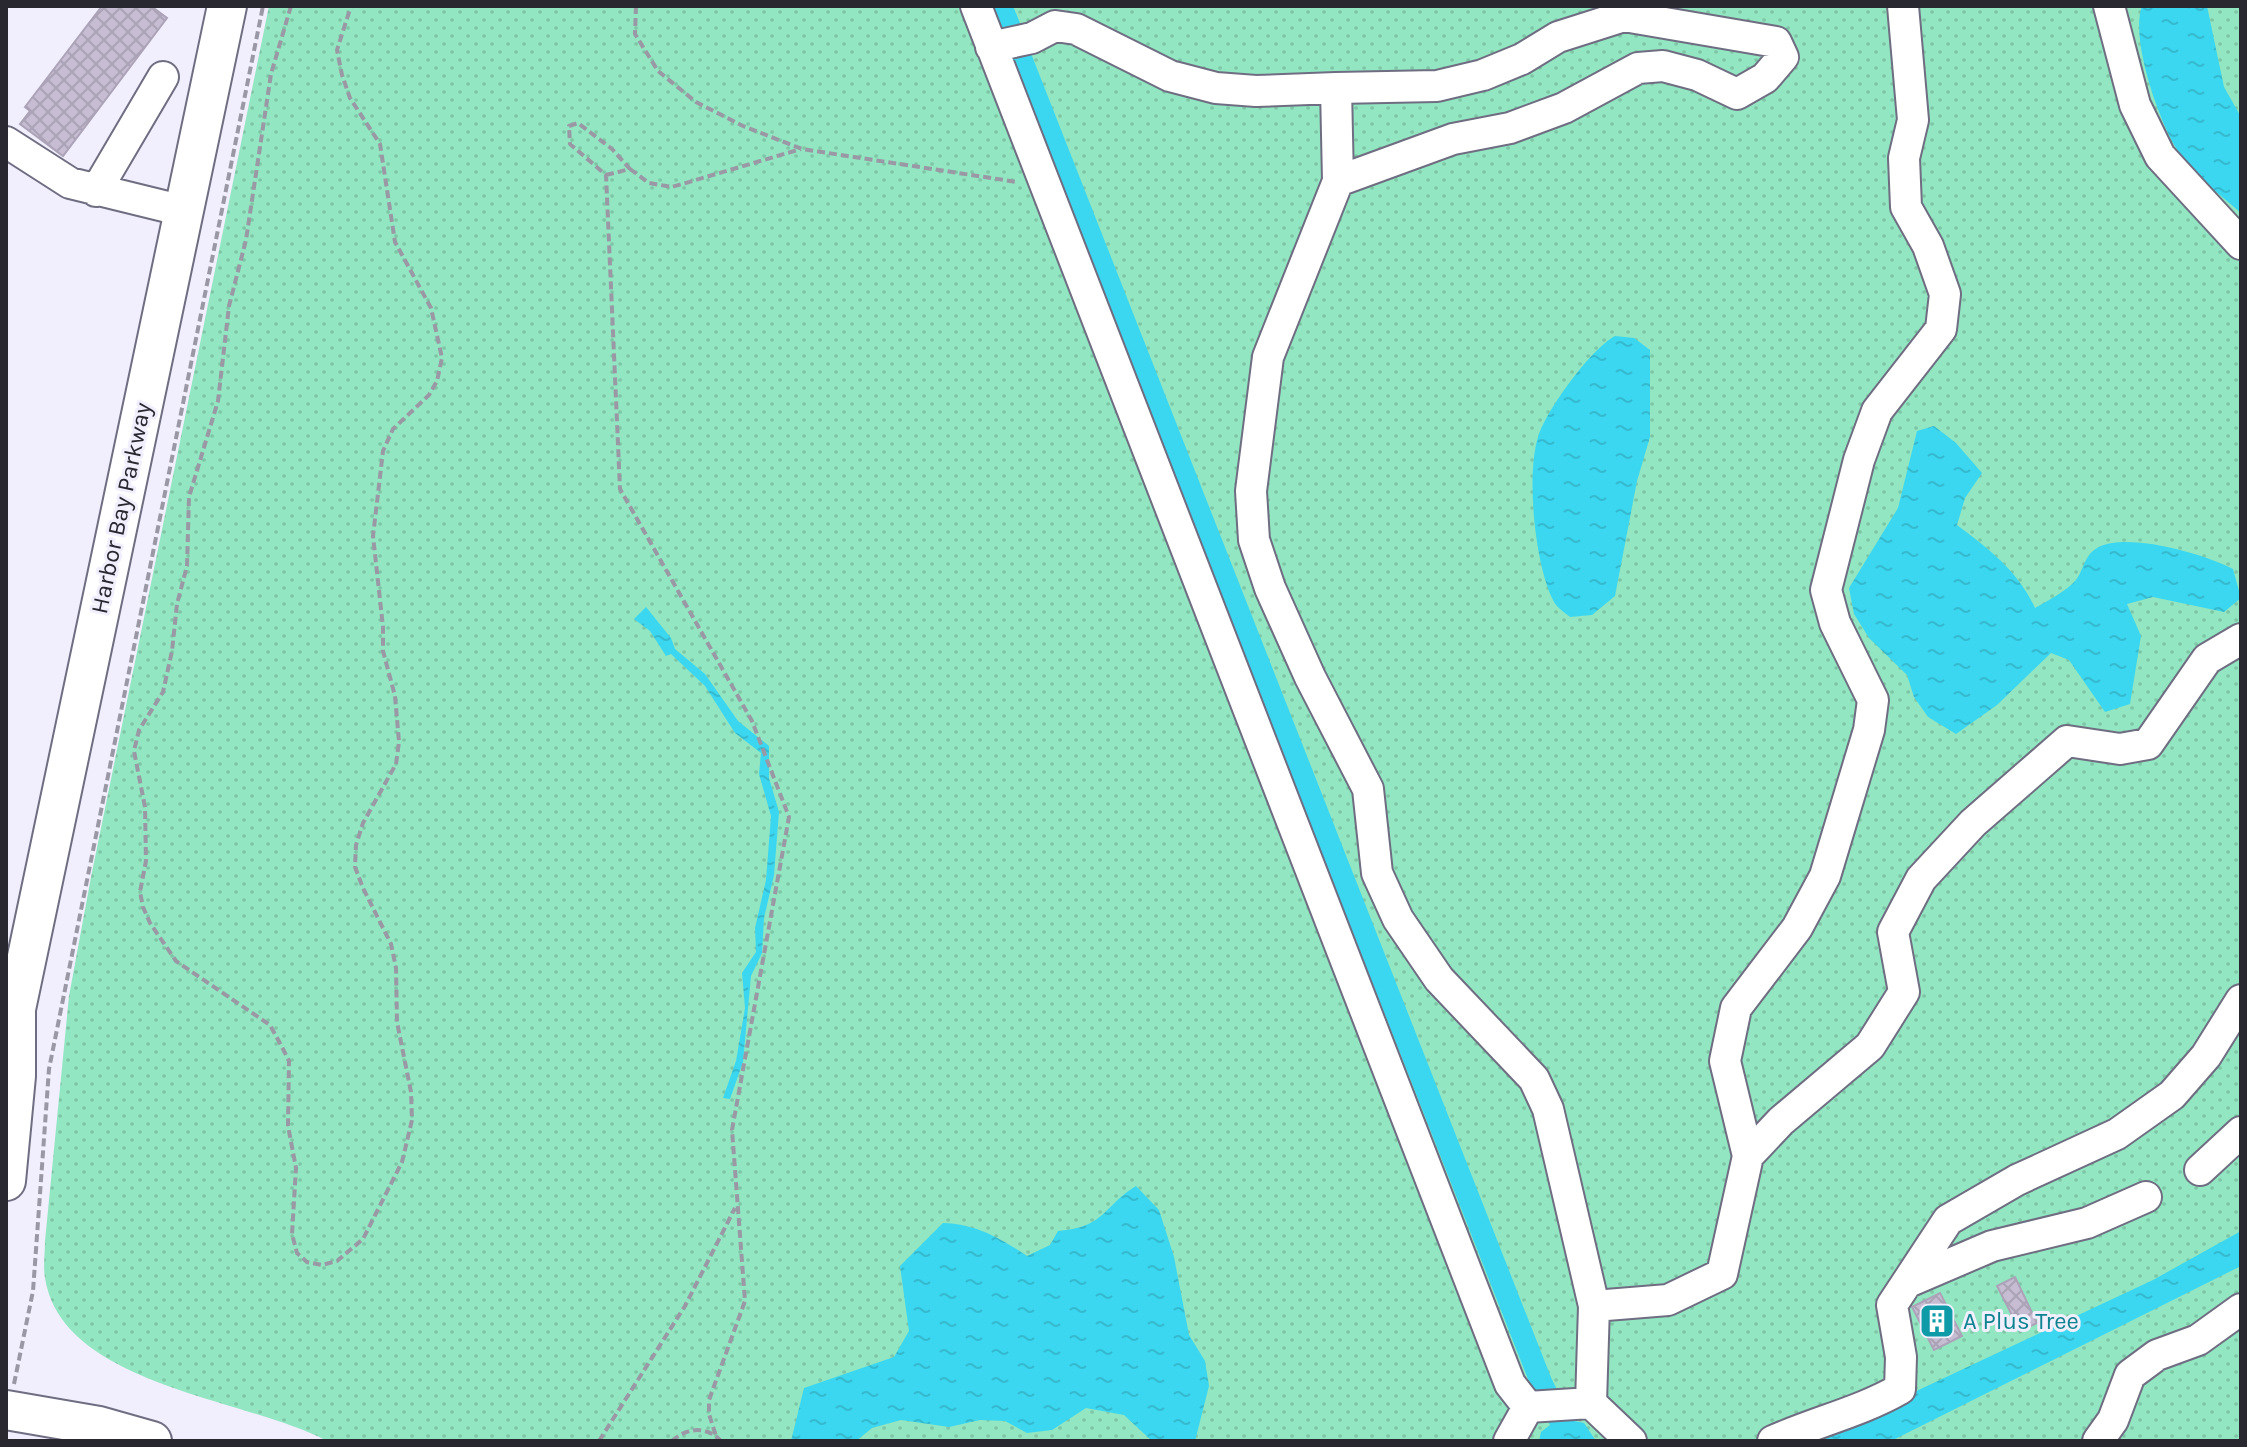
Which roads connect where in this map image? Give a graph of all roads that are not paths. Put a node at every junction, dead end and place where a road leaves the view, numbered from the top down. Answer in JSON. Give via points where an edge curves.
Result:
{"nodes":[{"id":1,"x":227,"y":6,"type":"edge"},
{"id":2,"x":976,"y":6,"type":"edge"},
{"id":3,"x":1903,"y":6,"type":"edge"},
{"id":4,"x":2109,"y":6,"type":"edge"},
{"id":5,"x":991,"y":47,"type":"junction"},
{"id":6,"x":163,"y":77,"type":"dead end"},
{"id":7,"x":1336,"y":88,"type":"junction"},
{"id":8,"x":6,"y":142,"type":"edge"},
{"id":9,"x":1338,"y":181,"type":"junction"},
{"id":10,"x":96,"y":191,"type":"junction"},
{"id":11,"x":184,"y":211,"type":"junction"},
{"id":12,"x":2241,"y":244,"type":"edge"},
{"id":13,"x":2241,"y":639,"type":"edge"},
{"id":14,"x":2241,"y":1000,"type":"edge"},
{"id":15,"x":11,"y":1023,"type":"edge"},
{"id":16,"x":2241,"y":1132,"type":"edge"},
{"id":17,"x":1748,"y":1156,"type":"junction"},
{"id":18,"x":2200,"y":1170,"type":"dead end"},
{"id":19,"x":6,"y":1181,"type":"edge"},
{"id":20,"x":2146,"y":1197,"type":"dead end"},
{"id":21,"x":1908,"y":1282,"type":"junction"},
{"id":22,"x":1594,"y":1306,"type":"junction"},
{"id":23,"x":2241,"y":1309,"type":"edge"},
{"id":24,"x":1591,"y":1403,"type":"junction"},
{"id":25,"x":1528,"y":1407,"type":"junction"},
{"id":26,"x":6,"y":1410,"type":"edge"},
{"id":27,"x":152,"y":1441,"type":"edge"},
{"id":28,"x":1509,"y":1441,"type":"edge"},
{"id":29,"x":1631,"y":1441,"type":"edge"},
{"id":30,"x":1773,"y":1441,"type":"edge"},
{"id":31,"x":2098,"y":1441,"type":"edge"}],
"edges":[{"from":1,"to":11,"type":"main road","name":"Harbor Bay Parkway"},
{"from":2,"to":5,"type":"lane"},
{"from":3,"to":17,"type":"lane","via":[[1913,120],[1904,158],[1906,207],[1928,246],[1945,294],[1941,329],[1877,411],[1826,590],[1835,623],[1873,700],[1869,730],[1825,876],[1797,928],[1736,1008],[1725,1061]]},
{"from":4,"to":12,"type":"lane","via":[[2135,105],[2160,156]]},
{"from":5,"to":7,"type":"lane","via":[[1032,38],[1055,26],[1076,29],[1170,76],[1216,88]]},
{"from":5,"to":25,"type":"lane","via":[[1510,1384]]},
{"from":6,"to":10,"type":"lane"},
{"from":7,"to":9,"type":"lane"},
{"from":7,"to":9,"type":"lane","via":[[1437,86],[1483,75],[1558,37],[1624,16],[1776,42],[1783,57],[1765,78],[1737,94],[1663,66],[1638,68],[1564,108],[1510,128],[1453,139]]},
{"from":8,"to":10,"type":"lane","via":[[70,183]]},
{"from":9,"to":22,"type":"lane","via":[[1268,357],[1251,491],[1254,540],[1310,677],[1368,789],[1377,873],[1398,919],[1439,979],[1534,1079],[1548,1109]]},
{"from":10,"to":11,"type":"lane"},
{"from":11,"to":15,"type":"main road","name":"Harbor Bay Parkway"},
{"from":13,"to":17,"type":"lane","via":[[2207,659],[2148,744],[2120,749],[2067,741],[1973,823],[1921,879],[1893,932],[1904,992],[1870,1046]]},
{"from":14,"to":21,"type":"lane","via":[[2206,1056],[2172,1095],[2117,1134],[2017,1180],[1948,1220]]},
{"from":15,"to":19,"type":"main road","name":"Harbor Bay Parkway","via":[[13,1130]]},
{"from":16,"to":18,"type":"lane"},
{"from":17,"to":22,"type":"lane","via":[[1722,1274],[1668,1300]]},
{"from":20,"to":21,"type":"lane","via":[[2087,1223],[1992,1246]]},
{"from":21,"to":30,"type":"lane","via":[[1892,1305],[1901,1357],[1900,1389],[1872,1405]]},
{"from":22,"to":24,"type":"lane"},
{"from":23,"to":31,"type":"lane","via":[[2198,1340],[2157,1355],[2130,1375],[2113,1420]]},
{"from":24,"to":25,"type":"lane"},
{"from":24,"to":29,"type":"lane"},
{"from":25,"to":28,"type":"lane"},
{"from":26,"to":27,"type":"main road"}]}
